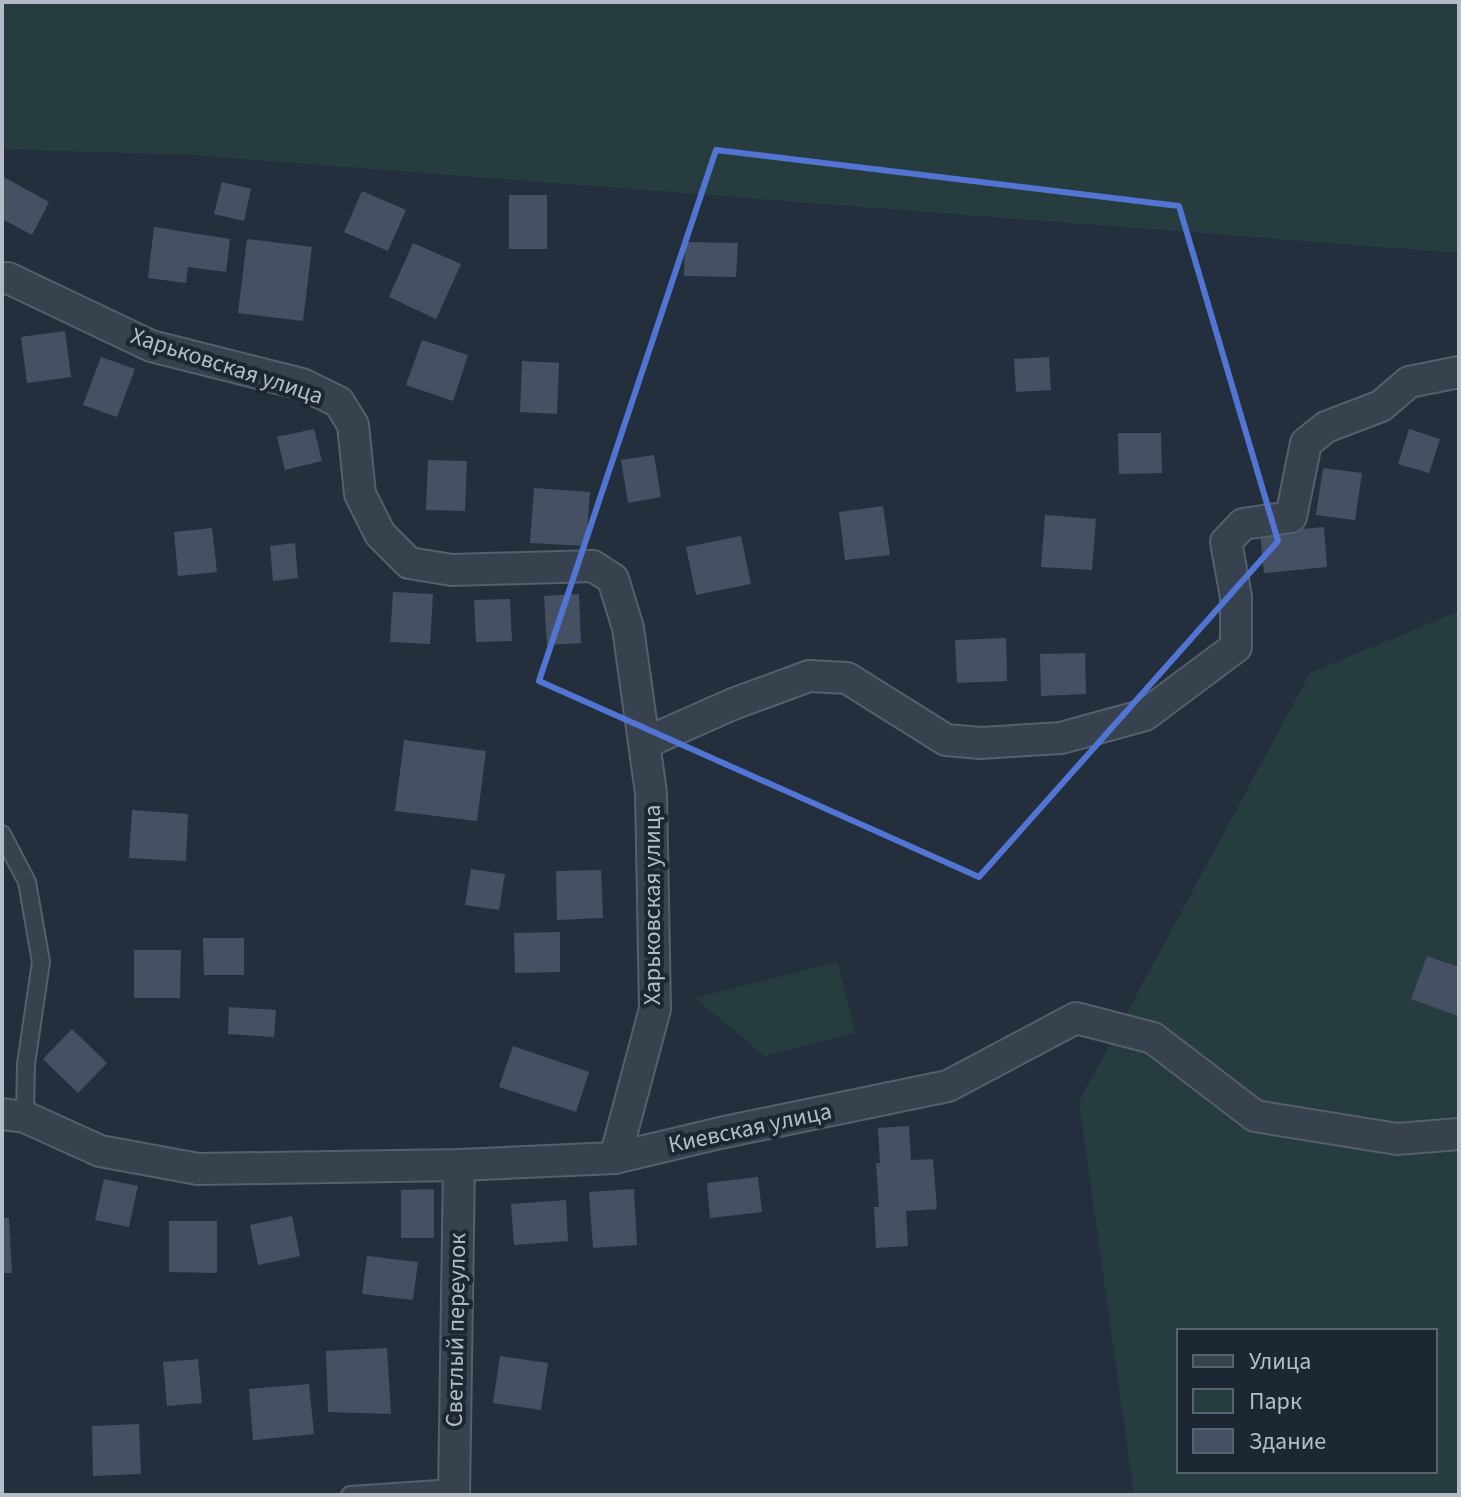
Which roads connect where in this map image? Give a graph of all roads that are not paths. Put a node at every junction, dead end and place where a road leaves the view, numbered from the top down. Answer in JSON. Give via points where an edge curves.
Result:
{"nodes":[{"id":1,"x":2,"y":279,"type":"edge"},
{"id":2,"x":1459,"y":372,"type":"edge"},
{"id":3,"x":645,"y":743,"type":"junction"},
{"id":4,"x":2,"y":834,"type":"edge"},
{"id":5,"x":14,"y":1115,"type":"edge"},
{"id":6,"x":1459,"y":1134,"type":"edge"},
{"id":7,"x":615,"y":1158,"type":"junction"},
{"id":8,"x":459,"y":1165,"type":"junction"},
{"id":9,"x":453,"y":1491,"type":"edge"},
{"id":10,"x":350,"y":1495,"type":"edge"}],
"edges":[{"from":1,"to":3,"type":"street","name":"Харьковская улица","via":[[151,346],[302,384],[339,402],[353,425],[360,494],[380,534],[409,563],[452,570],[593,566],[613,579],[628,628]]},
{"from":2,"to":3,"type":"street","via":[[1409,382],[1381,406],[1326,427],[1306,443],[1291,517],[1243,524],[1226,542],[1236,597],[1236,647],[1145,715],[1061,738],[946,740],[847,678],[809,676]]},
{"from":3,"to":7,"type":"street","name":"Харьковская улица","via":[[651,793],[655,1009]]},
{"from":4,"to":5,"type":"lane","via":[[27,882],[41,962]]},
{"from":5,"to":8,"type":"street","name":"Киевская улица","via":[[100,1151],[198,1169]]},
{"from":6,"to":7,"type":"street","name":"Киевская улица","via":[[1397,1139],[1255,1116],[1153,1038],[1076,1018],[948,1086]]},
{"from":7,"to":8,"type":"street","name":"Киевская улица"},
{"from":8,"to":9,"type":"street","name":"Светлый переулок"},
{"from":9,"to":10,"type":"lane"}]}
